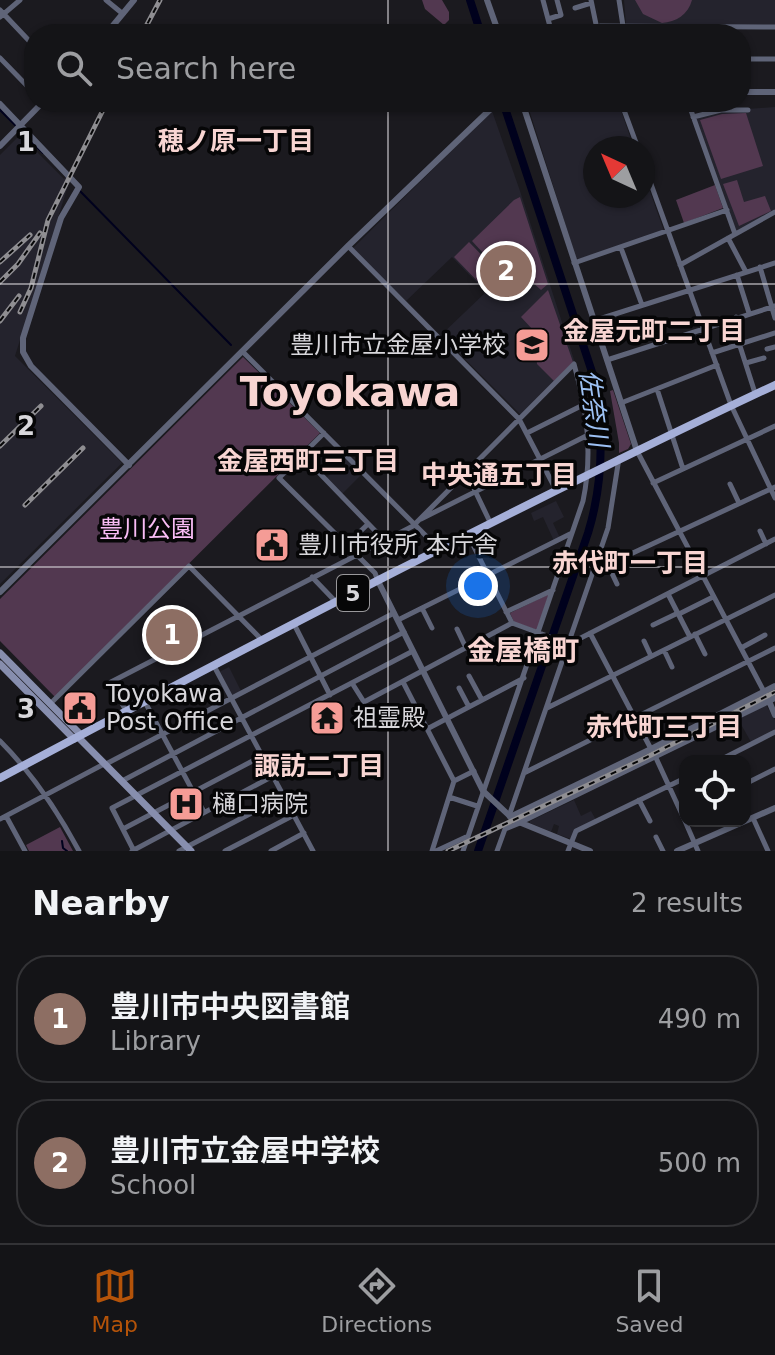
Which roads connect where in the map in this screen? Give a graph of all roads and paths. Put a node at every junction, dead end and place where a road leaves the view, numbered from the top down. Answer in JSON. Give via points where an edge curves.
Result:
{"nodes":[{"id":1,"x":20,"y":0,"type":"edge"},
{"id":2,"x":106,"y":0,"type":"edge"},
{"id":3,"x":134,"y":0,"type":"edge"},
{"id":4,"x":543,"y":0,"type":"edge"},
{"id":5,"x":557,"y":0,"type":"edge"},
{"id":6,"x":619,"y":0,"type":"edge"},
{"id":7,"x":489,"y":1,"type":"edge"},
{"id":8,"x":591,"y":2,"type":"edge"},
{"id":9,"x":575,"y":8,"type":"dead end"},
{"id":10,"x":1,"y":14,"type":"edge"},
{"id":11,"x":123,"y":14,"type":"junction"},
{"id":12,"x":548,"y":19,"type":"junction"},
{"id":13,"x":114,"y":24,"type":"edge"},
{"id":14,"x":496,"y":24,"type":"edge"},
{"id":15,"x":549,"y":24,"type":"edge"},
{"id":16,"x":596,"y":24,"type":"edge"},
{"id":17,"x":623,"y":24,"type":"edge"},
{"id":18,"x":775,"y":27,"type":"edge"},
{"id":19,"x":751,"y":28,"type":"edge"},
{"id":20,"x":24,"y":36,"type":"edge"},
{"id":21,"x":0,"y":58,"type":"edge"},
{"id":22,"x":751,"y":59,"type":"edge"},
{"id":23,"x":775,"y":59,"type":"edge"},
{"id":24,"x":24,"y":83,"type":"edge"},
{"id":25,"x":751,"y":92,"type":"edge"},
{"id":26,"x":775,"y":92,"type":"edge"},
{"id":27,"x":0,"y":104,"type":"edge"},
{"id":28,"x":33,"y":112,"type":"edge"},
{"id":29,"x":488,"y":112,"type":"edge"},
{"id":30,"x":525,"y":112,"type":"edge"},
{"id":31,"x":625,"y":112,"type":"edge"},
{"id":32,"x":691,"y":112,"type":"edge"},
{"id":33,"x":713,"y":112,"type":"edge"},
{"id":34,"x":693,"y":117,"type":"junction"},
{"id":35,"x":21,"y":125,"type":"junction"},
{"id":36,"x":634,"y":136,"type":"edge"},
{"id":37,"x":0,"y":146,"type":"edge"},
{"id":38,"x":655,"y":196,"type":"edge"},
{"id":39,"x":727,"y":210,"type":"junction"},
{"id":40,"x":775,"y":212,"type":"edge"},
{"id":41,"x":667,"y":231,"type":"junction"},
{"id":42,"x":735,"y":234,"type":"junction"},
{"id":43,"x":728,"y":238,"type":"junction"},
{"id":44,"x":348,"y":246,"type":"junction"},
{"id":45,"x":621,"y":248,"type":"junction"},
{"id":46,"x":574,"y":263,"type":"junction"},
{"id":47,"x":775,"y":263,"type":"edge"},
{"id":48,"x":680,"y":265,"type":"junction"},
{"id":49,"x":760,"y":267,"type":"junction"},
{"id":50,"x":746,"y":272,"type":"junction"},
{"id":51,"x":737,"y":275,"type":"junction"},
{"id":52,"x":689,"y":289,"type":"junction"},
{"id":53,"x":642,"y":305,"type":"junction"},
{"id":54,"x":773,"y":306,"type":"edge"},
{"id":55,"x":749,"y":313,"type":"junction"},
{"id":56,"x":736,"y":317,"type":"junction"},
{"id":57,"x":775,"y":318,"type":"edge"},
{"id":58,"x":593,"y":321,"type":"junction"},
{"id":59,"x":703,"y":328,"type":"junction"},
{"id":60,"x":775,"y":333,"type":"edge"},
{"id":61,"x":739,"y":343,"type":"junction"},
{"id":62,"x":775,"y":347,"type":"edge"},
{"id":63,"x":767,"y":349,"type":"dead end"},
{"id":64,"x":243,"y":352,"type":"junction"},
{"id":65,"x":712,"y":353,"type":"junction"},
{"id":66,"x":764,"y":358,"type":"dead end"},
{"id":67,"x":606,"y":360,"type":"junction"},
{"id":68,"x":746,"y":363,"type":"junction"},
{"id":69,"x":717,"y":365,"type":"junction"},
{"id":70,"x":775,"y":385,"type":"edge"},
{"id":71,"x":657,"y":389,"type":"junction"},
{"id":72,"x":756,"y":394,"type":"junction"},
{"id":73,"x":621,"y":403,"type":"junction"},
{"id":74,"x":585,"y":404,"type":"junction"},
{"id":75,"x":731,"y":405,"type":"junction"},
{"id":76,"x":519,"y":419,"type":"junction"},
{"id":77,"x":775,"y":426,"type":"edge"},
{"id":78,"x":324,"y":433,"type":"junction"},
{"id":79,"x":527,"y":433,"type":"junction"},
{"id":80,"x":588,"y":435,"type":"junction"},
{"id":81,"x":672,"y":435,"type":"junction"},
{"id":82,"x":747,"y":439,"type":"junction"},
{"id":83,"x":637,"y":451,"type":"junction"},
{"id":84,"x":302,"y":455,"type":"junction"},
{"id":85,"x":540,"y":459,"type":"junction"},
{"id":86,"x":617,"y":459,"type":"junction"},
{"id":87,"x":129,"y":465,"type":"junction"},
{"id":88,"x":683,"y":469,"type":"junction"},
{"id":89,"x":466,"y":472,"type":"junction"},
{"id":90,"x":590,"y":474,"type":"junction"},
{"id":91,"x":653,"y":483,"type":"junction"},
{"id":92,"x":730,"y":484,"type":"dead end"},
{"id":93,"x":773,"y":488,"type":"edge"},
{"id":94,"x":556,"y":491,"type":"junction"},
{"id":95,"x":476,"y":492,"type":"junction"},
{"id":96,"x":775,"y":498,"type":"edge"},
{"id":97,"x":739,"y":503,"type":"junction"},
{"id":98,"x":420,"y":518,"type":"junction"},
{"id":99,"x":491,"y":523,"type":"junction"},
{"id":100,"x":369,"y":524,"type":"junction"},
{"id":101,"x":415,"y":524,"type":"junction"},
{"id":102,"x":679,"y":531,"type":"junction"},
{"id":103,"x":760,"y":531,"type":"dead end"},
{"id":104,"x":574,"y":533,"type":"junction"},
{"id":105,"x":468,"y":535,"type":"junction"},
{"id":106,"x":775,"y":539,"type":"edge"},
{"id":107,"x":384,"y":540,"type":"junction"},
{"id":108,"x":766,"y":544,"type":"junction"},
{"id":109,"x":346,"y":545,"type":"junction"},
{"id":110,"x":439,"y":549,"type":"junction"},
{"id":111,"x":356,"y":555,"type":"junction"},
{"id":112,"x":608,"y":565,"type":"junction"},
{"id":113,"x":593,"y":572,"type":"junction"},
{"id":114,"x":487,"y":574,"type":"junction"},
{"id":115,"x":703,"y":576,"type":"junction"},
{"id":116,"x":312,"y":577,"type":"junction"},
{"id":117,"x":378,"y":581,"type":"junction"},
{"id":118,"x":617,"y":584,"type":"dead end"},
{"id":119,"x":554,"y":590,"type":"junction"},
{"id":120,"x":0,"y":592,"type":"edge"},
{"id":121,"x":668,"y":594,"type":"junction"},
{"id":122,"x":775,"y":595,"type":"edge"},
{"id":123,"x":713,"y":597,"type":"junction"},
{"id":124,"x":336,"y":603,"type":"junction"},
{"id":125,"x":422,"y":608,"type":"junction"},
{"id":126,"x":506,"y":612,"type":"junction"},
{"id":127,"x":679,"y":613,"type":"junction"},
{"id":128,"x":238,"y":615,"type":"junction"},
{"id":129,"x":396,"y":617,"type":"junction"},
{"id":130,"x":725,"y":619,"type":"junction"},
{"id":131,"x":512,"y":623,"type":"junction"},
{"id":132,"x":294,"y":624,"type":"junction"},
{"id":133,"x":653,"y":625,"type":"dead end"},
{"id":134,"x":432,"y":628,"type":"dead end"},
{"id":135,"x":457,"y":629,"type":"dead end"},
{"id":136,"x":404,"y":632,"type":"junction"},
{"id":137,"x":590,"y":633,"type":"junction"},
{"id":138,"x":541,"y":634,"type":"junction"},
{"id":139,"x":765,"y":635,"type":"dead end"},
{"id":140,"x":693,"y":636,"type":"junction"},
{"id":141,"x":262,"y":641,"type":"junction"},
{"id":142,"x":644,"y":641,"type":"dead end"},
{"id":143,"x":565,"y":643,"type":"junction"},
{"id":144,"x":469,"y":646,"type":"junction"},
{"id":145,"x":741,"y":648,"type":"junction"},
{"id":146,"x":775,"y":648,"type":"edge"},
{"id":147,"x":664,"y":650,"type":"junction"},
{"id":148,"x":413,"y":651,"type":"junction"},
{"id":149,"x":0,"y":653,"type":"edge"},
{"id":150,"x":705,"y":654,"type":"dead end"},
{"id":151,"x":651,"y":656,"type":"junction"},
{"id":152,"x":310,"y":657,"type":"junction"},
{"id":153,"x":480,"y":660,"type":"dead end"},
{"id":154,"x":748,"y":662,"type":"junction"},
{"id":155,"x":0,"y":664,"type":"edge"},
{"id":156,"x":214,"y":666,"type":"junction"},
{"id":157,"x":672,"y":667,"type":"dead end"},
{"id":158,"x":423,"y":671,"type":"junction"},
{"id":159,"x":613,"y":675,"type":"junction"},
{"id":160,"x":320,"y":676,"type":"junction"},
{"id":161,"x":469,"y":676,"type":"dead end"},
{"id":162,"x":524,"y":678,"type":"junction"},
{"id":163,"x":403,"y":682,"type":"junction"},
{"id":164,"x":352,"y":683,"type":"junction"},
{"id":165,"x":775,"y":686,"type":"edge"},
{"id":166,"x":459,"y":688,"type":"dead end"},
{"id":167,"x":764,"y":692,"type":"junction"},
{"id":168,"x":330,"y":695,"type":"junction"},
{"id":169,"x":231,"y":699,"type":"junction"},
{"id":170,"x":482,"y":700,"type":"junction"},
{"id":171,"x":772,"y":700,"type":"edge"},
{"id":172,"x":145,"y":702,"type":"junction"},
{"id":173,"x":50,"y":704,"type":"junction"},
{"id":174,"x":469,"y":707,"type":"junction"},
{"id":175,"x":546,"y":709,"type":"junction"},
{"id":176,"x":127,"y":711,"type":"junction"},
{"id":177,"x":775,"y":715,"type":"edge"},
{"id":178,"x":635,"y":718,"type":"junction"},
{"id":179,"x":242,"y":719,"type":"junction"},
{"id":180,"x":448,"y":719,"type":"junction"},
{"id":181,"x":427,"y":729,"type":"junction"},
{"id":182,"x":775,"y":732,"type":"edge"},
{"id":183,"x":163,"y":735,"type":"junction"},
{"id":184,"x":252,"y":736,"type":"junction"},
{"id":185,"x":78,"y":737,"type":"junction"},
{"id":186,"x":0,"y":741,"type":"edge"},
{"id":187,"x":651,"y":749,"type":"junction"},
{"id":188,"x":172,"y":753,"type":"junction"},
{"id":189,"x":730,"y":755,"type":"edge"},
{"id":190,"x":262,"y":756,"type":"junction"},
{"id":191,"x":656,"y":758,"type":"junction"},
{"id":192,"x":105,"y":764,"type":"junction"},
{"id":193,"x":23,"y":765,"type":"junction"},
{"id":194,"x":775,"y":769,"type":"edge"},
{"id":195,"x":474,"y":771,"type":"junction"},
{"id":196,"x":183,"y":773,"type":"junction"},
{"id":197,"x":523,"y":773,"type":"junction"},
{"id":198,"x":273,"y":776,"type":"junction"},
{"id":199,"x":0,"y":778,"type":"edge"},
{"id":200,"x":122,"y":781,"type":"junction"},
{"id":201,"x":454,"y":781,"type":"junction"},
{"id":202,"x":679,"y":781,"type":"edge"},
{"id":203,"x":751,"y":781,"type":"edge"},
{"id":204,"x":669,"y":786,"type":"junction"},
{"id":205,"x":483,"y":791,"type":"junction"},
{"id":206,"x":193,"y":792,"type":"junction"},
{"id":207,"x":46,"y":795,"type":"junction"},
{"id":208,"x":284,"y":796,"type":"junction"},
{"id":209,"x":137,"y":797,"type":"junction"},
{"id":210,"x":449,"y":797,"type":"junction"},
{"id":211,"x":480,"y":800,"type":"junction"},
{"id":212,"x":492,"y":800,"type":"junction"},
{"id":213,"x":639,"y":800,"type":"junction"},
{"id":214,"x":477,"y":806,"type":"junction"},
{"id":215,"x":679,"y":807,"type":"edge"},
{"id":216,"x":775,"y":808,"type":"edge"},
{"id":217,"x":204,"y":812,"type":"junction"},
{"id":218,"x":154,"y":813,"type":"junction"},
{"id":219,"x":294,"y":815,"type":"junction"},
{"id":220,"x":508,"y":815,"type":"junction"},
{"id":221,"x":3,"y":818,"type":"edge"},
{"id":222,"x":753,"y":818,"type":"junction"},
{"id":223,"x":650,"y":821,"type":"dead end"},
{"id":224,"x":520,"y":822,"type":"junction"},
{"id":225,"x":688,"y":827,"type":"edge"},
{"id":226,"x":123,"y":829,"type":"junction"},
{"id":227,"x":170,"y":830,"type":"junction"},
{"id":228,"x":304,"y":833,"type":"junction"},
{"id":229,"x":466,"y":837,"type":"junction"},
{"id":230,"x":656,"y":837,"type":"dead end"},
{"id":231,"x":571,"y":843,"type":"junction"},
{"id":232,"x":696,"y":847,"type":"edge"},
{"id":233,"x":135,"y":850,"type":"edge"},
{"id":234,"x":185,"y":850,"type":"edge"},
{"id":235,"x":25,"y":851,"type":"edge"},
{"id":236,"x":79,"y":851,"type":"edge"},
{"id":237,"x":225,"y":851,"type":"edge"},
{"id":238,"x":271,"y":851,"type":"edge"},
{"id":239,"x":313,"y":851,"type":"edge"},
{"id":240,"x":434,"y":851,"type":"edge"},
{"id":241,"x":462,"y":851,"type":"edge"},
{"id":242,"x":497,"y":851,"type":"edge"},
{"id":243,"x":568,"y":851,"type":"edge"},
{"id":244,"x":590,"y":851,"type":"edge"},
{"id":245,"x":663,"y":851,"type":"edge"},
{"id":246,"x":677,"y":851,"type":"edge"},
{"id":247,"x":768,"y":851,"type":"edge"}],
"edges":[{"from":1,"to":10,"type":"street"},
{"from":2,"to":11,"type":"street"},
{"from":3,"to":11,"type":"street"},
{"from":4,"to":12,"type":"street"},
{"from":5,"to":12,"type":"street","via":[[561,15]]},
{"from":6,"to":17,"type":"street"},
{"from":7,"to":14,"type":"street"},
{"from":8,"to":9,"type":"street"},
{"from":8,"to":16,"type":"street"},
{"from":10,"to":20,"type":"street"},
{"from":11,"to":13,"type":"street"},
{"from":12,"to":15,"type":"street"},
{"from":18,"to":19,"type":"street"},
{"from":21,"to":24,"type":"street"},
{"from":22,"to":23,"type":"street"},
{"from":25,"to":26,"type":"street"},
{"from":27,"to":35,"type":"street"},
{"from":28,"to":35,"type":"street"},
{"from":29,"to":44,"type":"street"},
{"from":30,"to":46,"type":"street"},
{"from":31,"to":36,"type":"street"},
{"from":32,"to":34,"type":"street"},
{"from":33,"to":34,"type":"street"},
{"from":34,"to":39,"type":"street"},
{"from":35,"to":37,"type":"street"},
{"from":35,"to":87,"type":"street","via":[[79,187],[61,218],[23,352]]},
{"from":38,"to":41,"type":"street"},
{"from":39,"to":41,"type":"street"},
{"from":39,"to":42,"type":"street"},
{"from":40,"to":42,"type":"street"},
{"from":41,"to":45,"type":"street"},
{"from":41,"to":48,"type":"street"},
{"from":42,"to":43,"type":"street"},
{"from":43,"to":48,"type":"street"},
{"from":43,"to":50,"type":"street"},
{"from":44,"to":64,"type":"street"},
{"from":44,"to":76,"type":"street"},
{"from":45,"to":46,"type":"street"},
{"from":45,"to":53,"type":"street"},
{"from":46,"to":58,"type":"street"},
{"from":47,"to":49,"type":"street"},
{"from":48,"to":52,"type":"street"},
{"from":49,"to":50,"type":"street"},
{"from":49,"to":54,"type":"street"},
{"from":50,"to":51,"type":"street"},
{"from":51,"to":52,"type":"street"},
{"from":51,"to":55,"type":"street"},
{"from":52,"to":53,"type":"street"},
{"from":52,"to":59,"type":"street"},
{"from":53,"to":58,"type":"street"},
{"from":54,"to":55,"type":"street"},
{"from":54,"to":57,"type":"street"},
{"from":55,"to":56,"type":"street"},
{"from":56,"to":59,"type":"street"},
{"from":56,"to":61,"type":"street"},
{"from":58,"to":67,"type":"street"},
{"from":59,"to":65,"type":"street"},
{"from":59,"to":67,"type":"street"},
{"from":60,"to":61,"type":"street"},
{"from":61,"to":65,"type":"street"},
{"from":61,"to":68,"type":"street"},
{"from":62,"to":63,"type":"street"},
{"from":64,"to":78,"type":"street"},
{"from":64,"to":87,"type":"street"},
{"from":65,"to":69,"type":"street"},
{"from":66,"to":68,"type":"street"},
{"from":67,"to":73,"type":"street"},
{"from":68,"to":72,"type":"street"},
{"from":69,"to":71,"type":"street"},
{"from":69,"to":75,"type":"street"},
{"from":70,"to":72,"type":"main road","number":"5"},
{"from":71,"to":73,"type":"street"},
{"from":71,"to":81,"type":"street"},
{"from":72,"to":75,"type":"main road","number":"5"},
{"from":73,"to":83,"type":"street"},
{"from":74,"to":76,"type":"street","via":[[574,364]]},
{"from":74,"to":79,"type":"street"},
{"from":74,"to":80,"type":"street"},
{"from":75,"to":81,"type":"main road","number":"5"},
{"from":75,"to":82,"type":"street"},
{"from":76,"to":79,"type":"street"},
{"from":76,"to":89,"type":"street"},
{"from":77,"to":82,"type":"street"},
{"from":78,"to":84,"type":"street"},
{"from":78,"to":101,"type":"street"},
{"from":79,"to":85,"type":"street"},
{"from":80,"to":85,"type":"street"},
{"from":80,"to":90,"type":"street"},
{"from":81,"to":83,"type":"main road","number":"5"},
{"from":81,"to":88,"type":"street"},
{"from":82,"to":88,"type":"street"},
{"from":82,"to":93,"type":"street"},
{"from":83,"to":86,"type":"main road","number":"5"},
{"from":83,"to":91,"type":"street"},
{"from":84,"to":100,"type":"street"},
{"from":84,"to":109,"type":"street","via":[[279,478]]},
{"from":85,"to":94,"type":"street"},
{"from":85,"to":95,"type":"street"},
{"from":86,"to":90,"type":"main road","number":"5"},
{"from":86,"to":113,"type":"street","via":[[610,519]]},
{"from":87,"to":120,"type":"street"},
{"from":88,"to":91,"type":"street"},
{"from":89,"to":95,"type":"street"},
{"from":89,"to":98,"type":"street"},
{"from":90,"to":94,"type":"main road","number":"5"},
{"from":90,"to":104,"type":"street"},
{"from":91,"to":102,"type":"street"},
{"from":92,"to":97,"type":"street"},
{"from":93,"to":96,"type":"street"},
{"from":93,"to":97,"type":"street"},
{"from":94,"to":99,"type":"main road","number":"5"},
{"from":95,"to":98,"type":"street"},
{"from":95,"to":99,"type":"street"},
{"from":97,"to":102,"type":"street"},
{"from":98,"to":101,"type":"street"},
{"from":99,"to":105,"type":"main road","number":"5"},
{"from":100,"to":107,"type":"street"},
{"from":100,"to":109,"type":"street"},
{"from":101,"to":107,"type":"street"},
{"from":101,"to":110,"type":"street"},
{"from":102,"to":112,"type":"street"},
{"from":102,"to":115,"type":"street"},
{"from":103,"to":108,"type":"street"},
{"from":104,"to":114,"type":"street"},
{"from":104,"to":119,"type":"street"},
{"from":105,"to":110,"type":"main road","number":"5"},
{"from":105,"to":114,"type":"street"},
{"from":106,"to":108,"type":"street"},
{"from":107,"to":111,"type":"street"},
{"from":108,"to":115,"type":"street"},
{"from":109,"to":111,"type":"street"},
{"from":110,"to":117,"type":"main road","number":"5"},
{"from":111,"to":116,"type":"street"},
{"from":111,"to":117,"type":"street"},
{"from":112,"to":113,"type":"street"},
{"from":112,"to":118,"type":"street"},
{"from":113,"to":143,"type":"street"},
{"from":114,"to":125,"type":"street"},
{"from":114,"to":126,"type":"street"},
{"from":115,"to":121,"type":"street"},
{"from":115,"to":123,"type":"street"},
{"from":116,"to":124,"type":"street"},
{"from":116,"to":128,"type":"street"},
{"from":117,"to":124,"type":"main road","number":"5"},
{"from":117,"to":129,"type":"street"},
{"from":119,"to":126,"type":"street"},
{"from":119,"to":138,"type":"street"},
{"from":121,"to":127,"type":"street"},
{"from":121,"to":137,"type":"street"},
{"from":122,"to":130,"type":"street"},
{"from":123,"to":127,"type":"street"},
{"from":123,"to":130,"type":"street"},
{"from":124,"to":132,"type":"main road","number":"5"},
{"from":125,"to":129,"type":"street"},
{"from":125,"to":134,"type":"street"},
{"from":126,"to":131,"type":"street"},
{"from":127,"to":133,"type":"street"},
{"from":127,"to":140,"type":"street"},
{"from":128,"to":141,"type":"street"},
{"from":128,"to":173,"type":"street","via":[[189,566]]},
{"from":128,"to":176,"type":"street","via":[[111,682]]},
{"from":129,"to":136,"type":"street"},
{"from":129,"to":152,"type":"street"},
{"from":130,"to":140,"type":"street"},
{"from":130,"to":145,"type":"street"},
{"from":131,"to":138,"type":"street"},
{"from":131,"to":144,"type":"street"},
{"from":132,"to":141,"type":"main road","number":"5"},
{"from":132,"to":152,"type":"street"},
{"from":135,"to":144,"type":"street"},
{"from":136,"to":148,"type":"street"},
{"from":136,"to":160,"type":"street"},
{"from":137,"to":143,"type":"street"},
{"from":137,"to":159,"type":"street"},
{"from":138,"to":143,"type":"street"},
{"from":138,"to":162,"type":"street"},
{"from":139,"to":145,"type":"street"},
{"from":140,"to":147,"type":"street"},
{"from":140,"to":150,"type":"street"},
{"from":141,"to":156,"type":"main road","number":"5"},
{"from":142,"to":151,"type":"street"},
{"from":143,"to":175,"type":"street"},
{"from":144,"to":153,"type":"street"},
{"from":144,"to":158,"type":"street"},
{"from":145,"to":154,"type":"street"},
{"from":146,"to":154,"type":"street"},
{"from":147,"to":151,"type":"street"},
{"from":147,"to":157,"type":"street"},
{"from":148,"to":158,"type":"street"},
{"from":148,"to":164,"type":"street"},
{"from":149,"to":173,"type":"main road"},
{"from":151,"to":159,"type":"street"},
{"from":152,"to":160,"type":"street"},
{"from":152,"to":169,"type":"street"},
{"from":154,"to":167,"type":"street"},
{"from":154,"to":178,"type":"street"},
{"from":155,"to":185,"type":"main road"},
{"from":156,"to":169,"type":"street"},
{"from":156,"to":172,"type":"main road","number":"5"},
{"from":158,"to":163,"type":"street"},
{"from":158,"to":180,"type":"street"},
{"from":159,"to":175,"type":"street"},
{"from":159,"to":178,"type":"street"},
{"from":160,"to":168,"type":"street"},
{"from":160,"to":179,"type":"street"},
{"from":161,"to":170,"type":"street"},
{"from":162,"to":170,"type":"street"},
{"from":162,"to":205,"type":"street"},
{"from":163,"to":164,"type":"street","via":[[364,702]]},
{"from":163,"to":181,"type":"street"},
{"from":164,"to":168,"type":"street"},
{"from":165,"to":167,"type":"street"},
{"from":166,"to":174,"type":"street"},
{"from":167,"to":171,"type":"street"},
{"from":167,"to":187,"type":"street"},
{"from":168,"to":184,"type":"street"},
{"from":169,"to":179,"type":"street"},
{"from":169,"to":183,"type":"street"},
{"from":170,"to":174,"type":"street"},
{"from":171,"to":177,"type":"street"},
{"from":171,"to":191,"type":"street"},
{"from":172,"to":176,"type":"main road","number":"5"},
{"from":172,"to":183,"type":"street"},
{"from":173,"to":185,"type":"main road"},
{"from":174,"to":180,"type":"street"},
{"from":175,"to":197,"type":"street"},
{"from":176,"to":185,"type":"main road","number":"5"},
{"from":178,"to":187,"type":"street"},
{"from":178,"to":197,"type":"street"},
{"from":179,"to":184,"type":"street"},
{"from":179,"to":188,"type":"street"},
{"from":180,"to":181,"type":"street"},
{"from":180,"to":195,"type":"street"},
{"from":181,"to":201,"type":"street"},
{"from":182,"to":189,"type":"street"},
{"from":183,"to":188,"type":"street"},
{"from":183,"to":192,"type":"street"},
{"from":184,"to":190,"type":"street"},
{"from":184,"to":196,"type":"street"},
{"from":185,"to":192,"type":"main road"},
{"from":185,"to":193,"type":"main road","number":"5"},
{"from":186,"to":193,"type":"street"},
{"from":187,"to":220,"type":"street"},
{"from":188,"to":196,"type":"street"},
{"from":188,"to":200,"type":"street"},
{"from":190,"to":198,"type":"street"},
{"from":190,"to":206,"type":"street"},
{"from":191,"to":204,"type":"street"},
{"from":191,"to":224,"type":"street"},
{"from":192,"to":200,"type":"main road"},
{"from":192,"to":207,"type":"street"},
{"from":193,"to":199,"type":"main road","number":"5"},
{"from":193,"to":207,"type":"street"},
{"from":194,"to":203,"type":"street"},
{"from":195,"to":201,"type":"street"},
{"from":195,"to":205,"type":"street"},
{"from":196,"to":206,"type":"street"},
{"from":196,"to":209,"type":"street"},
{"from":197,"to":220,"type":"street"},
{"from":198,"to":208,"type":"street"},
{"from":198,"to":217,"type":"street"},
{"from":200,"to":209,"type":"main road"},
{"from":201,"to":210,"type":"street"},
{"from":202,"to":204,"type":"street"},
{"from":204,"to":213,"type":"street"},
{"from":204,"to":215,"type":"street"},
{"from":205,"to":211,"type":"street"},
{"from":205,"to":212,"type":"street"},
{"from":206,"to":217,"type":"street"},
{"from":206,"to":218,"type":"street"},
{"from":207,"to":221,"type":"street"},
{"from":207,"to":236,"type":"street"},
{"from":208,"to":219,"type":"street"},
{"from":208,"to":234,"type":"street"},
{"from":209,"to":218,"type":"main road"},
{"from":209,"to":226,"type":"street","via":[[112,808]]},
{"from":210,"to":214,"type":"street"},
{"from":210,"to":240,"type":"street"},
{"from":211,"to":212,"type":"street"},
{"from":211,"to":214,"type":"street"},
{"from":212,"to":220,"type":"street"},
{"from":213,"to":223,"type":"street"},
{"from":213,"to":231,"type":"street","via":[[576,831]]},
{"from":214,"to":229,"type":"street"},
{"from":216,"to":222,"type":"street"},
{"from":217,"to":227,"type":"street"},
{"from":218,"to":226,"type":"street"},
{"from":218,"to":227,"type":"main road"},
{"from":219,"to":228,"type":"street"},
{"from":219,"to":237,"type":"street"},
{"from":220,"to":224,"type":"street"},
{"from":221,"to":235,"type":"street"},
{"from":222,"to":232,"type":"street"},
{"from":222,"to":247,"type":"street"},
{"from":224,"to":231,"type":"street"},
{"from":224,"to":242,"type":"street","via":[[505,829]]},
{"from":225,"to":232,"type":"street"},
{"from":226,"to":233,"type":"street"},
{"from":227,"to":233,"type":"street"},
{"from":227,"to":234,"type":"main road"},
{"from":228,"to":238,"type":"street"},
{"from":228,"to":239,"type":"street"},
{"from":229,"to":240,"type":"street"},
{"from":229,"to":241,"type":"street"},
{"from":230,"to":245,"type":"street"},
{"from":231,"to":243,"type":"street"},
{"from":231,"to":244,"type":"street"},
{"from":232,"to":246,"type":"street"}]}
